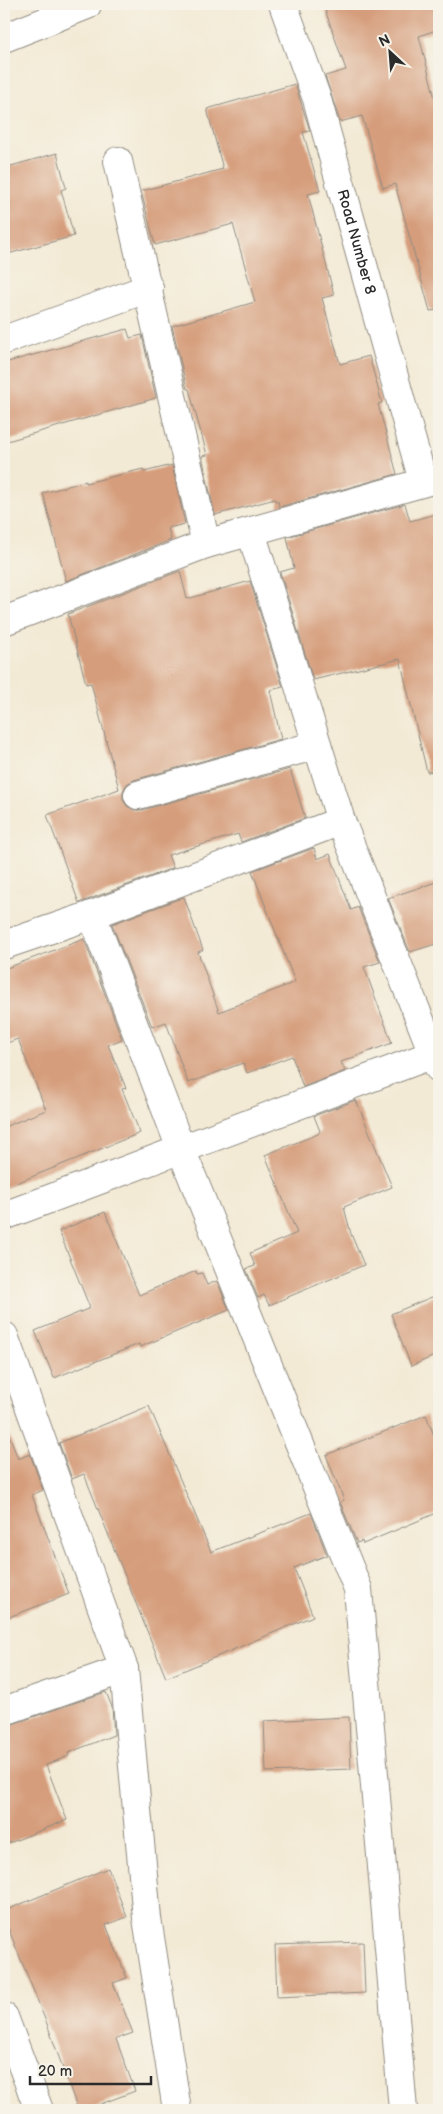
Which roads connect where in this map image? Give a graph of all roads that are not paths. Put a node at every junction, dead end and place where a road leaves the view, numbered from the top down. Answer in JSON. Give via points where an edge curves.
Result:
{"nodes":[{"id":1,"x":283,"y":4,"type":"edge"},
{"id":2,"x":87,"y":5,"type":"dead end"},
{"id":3,"x":4,"y":38,"type":"edge"},
{"id":4,"x":118,"y":162,"type":"dead end"},
{"id":5,"x":149,"y":288,"type":"junction"},
{"id":6,"x":4,"y":340,"type":"edge"},
{"id":7,"x":431,"y":480,"type":"edge"},
{"id":8,"x":251,"y":532,"type":"junction"},
{"id":9,"x":206,"y":544,"type":"junction"},
{"id":10,"x":4,"y":621,"type":"edge"},
{"id":11,"x":317,"y":745,"type":"junction"},
{"id":12,"x":138,"y":795,"type":"dead end"},
{"id":13,"x":341,"y":821,"type":"junction"},
{"id":14,"x":92,"y":914,"type":"junction"},
{"id":15,"x":4,"y":945,"type":"edge"},
{"id":16,"x":437,"y":1058,"type":"edge"},
{"id":17,"x":181,"y":1149,"type":"junction"},
{"id":18,"x":4,"y":1216,"type":"edge"},
{"id":19,"x":4,"y":1336,"type":"edge"},
{"id":20,"x":124,"y":1669,"type":"junction"},
{"id":21,"x":4,"y":1711,"type":"edge"},
{"id":22,"x":4,"y":2017,"type":"edge"},
{"id":23,"x":39,"y":2110,"type":"edge"},
{"id":24,"x":177,"y":2110,"type":"edge"},
{"id":25,"x":403,"y":2110,"type":"edge"}],
"edges":[{"from":1,"to":7,"type":"street","name":"Road Number 8","via":[[317,98]]},
{"from":2,"to":3,"type":"street"},
{"from":4,"to":5,"type":"street"},
{"from":5,"to":6,"type":"street"},
{"from":5,"to":9,"type":"street"},
{"from":7,"to":8,"type":"street"},
{"from":8,"to":9,"type":"street"},
{"from":8,"to":11,"type":"street"},
{"from":9,"to":10,"type":"street"},
{"from":11,"to":12,"type":"street"},
{"from":11,"to":13,"type":"street"},
{"from":13,"to":14,"type":"street"},
{"from":13,"to":16,"type":"street"},
{"from":14,"to":15,"type":"street"},
{"from":14,"to":17,"type":"street"},
{"from":16,"to":17,"type":"street"},
{"from":17,"to":18,"type":"street"},
{"from":17,"to":25,"type":"street","via":[[358,1589]]},
{"from":19,"to":20,"type":"street"},
{"from":20,"to":21,"type":"street"},
{"from":20,"to":24,"type":"street","via":[[147,1918]]},
{"from":22,"to":23,"type":"street"}]}
